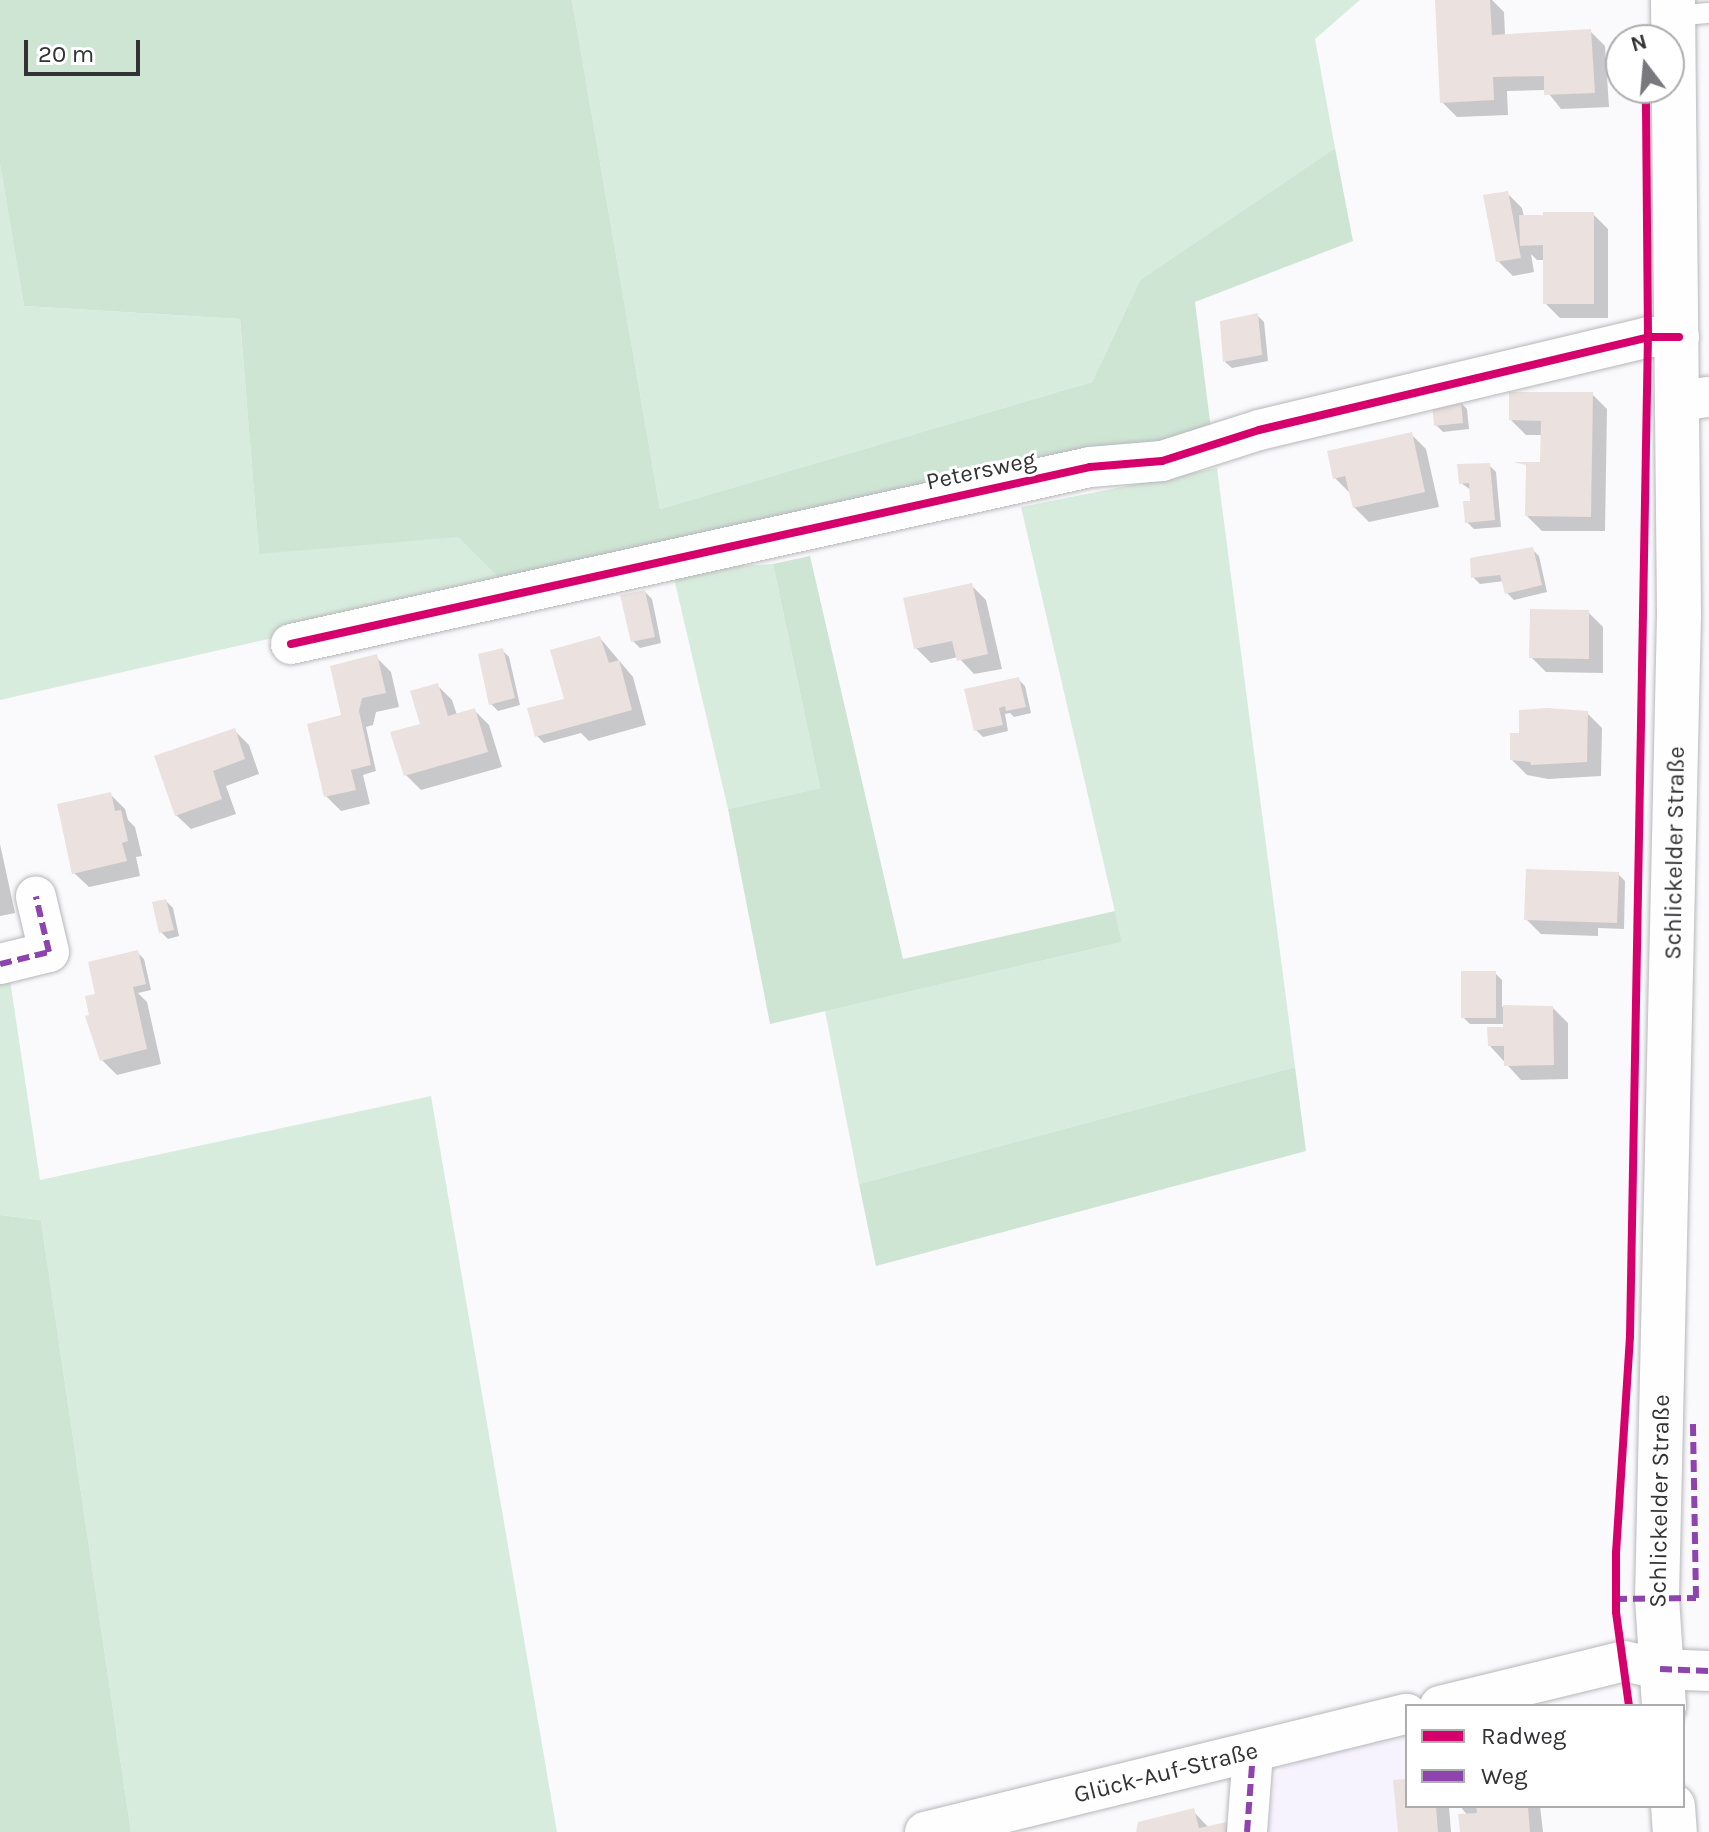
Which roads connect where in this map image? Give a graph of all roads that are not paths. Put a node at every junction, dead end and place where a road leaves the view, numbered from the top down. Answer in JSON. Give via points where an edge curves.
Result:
{"nodes":[{"id":1,"x":1685,"y":10,"type":"edge"},
{"id":2,"x":1679,"y":337,"type":"junction"},
{"id":3,"x":1694,"y":399,"type":"edge"},
{"id":4,"x":291,"y":644,"type":"dead end"},
{"id":5,"x":36,"y":897,"type":"dead end"},
{"id":6,"x":0,"y":964,"type":"edge"},
{"id":7,"x":1709,"y":1671,"type":"edge"},
{"id":8,"x":1662,"y":1687,"type":"edge"},
{"id":9,"x":1448,"y":1704,"type":"edge"},
{"id":10,"x":1405,"y":1714,"type":"edge"},
{"id":11,"x":1253,"y":1752,"type":"junction"},
{"id":12,"x":1673,"y":1808,"type":"edge"},
{"id":13,"x":925,"y":1832,"type":"edge"},
{"id":14,"x":1247,"y":1832,"type":"edge"},
{"id":15,"x":1675,"y":1832,"type":"edge"}],
"edges":[{"from":1,"to":2,"type":"main road","name":"Schlickelder Straße"},
{"from":2,"to":3,"type":"main road","name":"Schlickelder Straße"},
{"from":2,"to":4,"type":"street","name":"Petersweg","via":[[1648,337],[1259,430],[1162,461],[1090,467]]},
{"from":3,"to":8,"type":"main road","name":"Schlickelder Straße","via":[[1657,1599]]},
{"from":5,"to":6,"type":"street","via":[[49,952]]},
{"from":7,"to":8,"type":"street"},
{"from":8,"to":9,"type":"street","via":[[1624,1661]]},
{"from":10,"to":11,"type":"street","name":"Glück-Auf-Straße"},
{"from":11,"to":13,"type":"street","name":"Glück-Auf-Straße"},
{"from":11,"to":14,"type":"street"},
{"from":12,"to":15,"type":"main road"}]}
